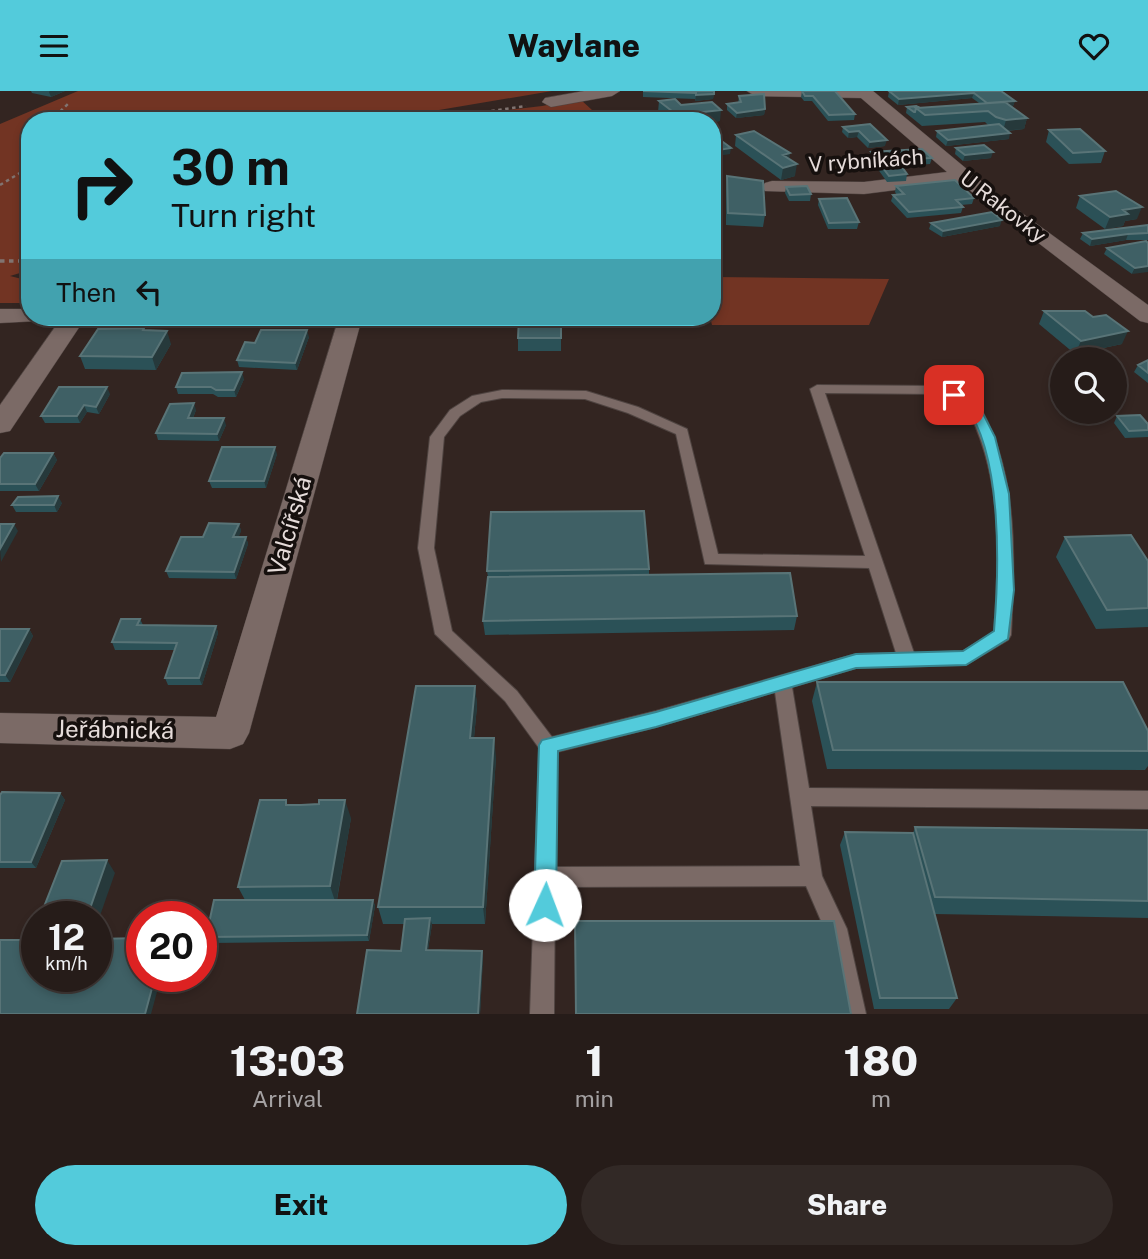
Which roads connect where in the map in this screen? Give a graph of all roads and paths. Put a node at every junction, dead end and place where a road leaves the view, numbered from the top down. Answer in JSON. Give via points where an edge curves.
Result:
{"nodes":[{"id":1,"x":612,"y":91,"type":"edge"},
{"id":2,"x":755,"y":91,"type":"edge"},
{"id":3,"x":863,"y":92,"type":"edge"},
{"id":4,"x":70,"y":102,"type":"dead end"},
{"id":5,"x":551,"y":102,"type":"joint"},
{"id":6,"x":59,"y":112,"type":"edge"},
{"id":7,"x":483,"y":112,"type":"edge"},
{"id":8,"x":21,"y":172,"type":"edge"},
{"id":9,"x":963,"y":176,"type":"junction"},
{"id":10,"x":0,"y":184,"type":"edge"},
{"id":11,"x":772,"y":187,"type":"dead end"},
{"id":12,"x":0,"y":261,"type":"edge"},
{"id":13,"x":21,"y":261,"type":"edge"},
{"id":14,"x":0,"y":316,"type":"edge"},
{"id":15,"x":1148,"y":316,"type":"edge"},
{"id":16,"x":21,"y":317,"type":"edge"},
{"id":17,"x":68,"y":326,"type":"edge"},
{"id":18,"x":348,"y":326,"type":"edge"},
{"id":19,"x":0,"y":425,"type":"edge"},
{"id":20,"x":874,"y":562,"type":"junction"},
{"id":21,"x":907,"y":659,"type":"junction"},
{"id":22,"x":783,"y":683,"type":"junction"},
{"id":23,"x":0,"y":727,"type":"edge"},
{"id":24,"x":230,"y":733,"type":"joint"},
{"id":25,"x":548,"y":745,"type":"junction"},
{"id":26,"x":800,"y":797,"type":"junction"},
{"id":27,"x":1148,"y":800,"type":"edge"},
{"id":28,"x":812,"y":876,"type":"junction"},
{"id":29,"x":546,"y":877,"type":"junction"},
{"id":30,"x":542,"y":1014,"type":"edge"},
{"id":31,"x":854,"y":1014,"type":"edge"}],
"edges":[{"from":1,"to":5,"type":"street"},
{"from":2,"to":3,"type":"street"},
{"from":3,"to":9,"type":"street","name":"U Rakovky"},
{"from":4,"to":6,"type":"path"},
{"from":5,"to":7,"type":"path"},
{"from":8,"to":10,"type":"path"},
{"from":9,"to":11,"type":"street","name":"V rybníkách","via":[[850,188]]},
{"from":9,"to":15,"type":"street","name":"U Rakovky"},
{"from":12,"to":13,"type":"path"},
{"from":14,"to":16,"type":"street"},
{"from":17,"to":19,"type":"street"},
{"from":18,"to":24,"type":"street","name":"Valcířská"},
{"from":20,"to":21,"type":"lane"},
{"from":20,"to":21,"type":"lane","via":[[817,389],[939,390],[970,400],[988,437],[1002,494],[1006,590],[1002,635],[966,658]]},
{"from":20,"to":25,"type":"lane","via":[[711,560],[682,432],[586,395],[502,394],[477,399],[455,413],[437,437],[426,548],[444,634],[511,696]]},
{"from":21,"to":22,"type":"lane","via":[[856,661]]},
{"from":22,"to":25,"type":"lane"},
{"from":22,"to":26,"type":"lane"},
{"from":23,"to":24,"type":"street","name":"Jeřábnická"},
{"from":25,"to":29,"type":"lane"},
{"from":26,"to":27,"type":"lane"},
{"from":26,"to":28,"type":"lane"},
{"from":28,"to":29,"type":"lane"},
{"from":28,"to":31,"type":"lane","via":[[836,929]]},
{"from":29,"to":30,"type":"lane"}]}
